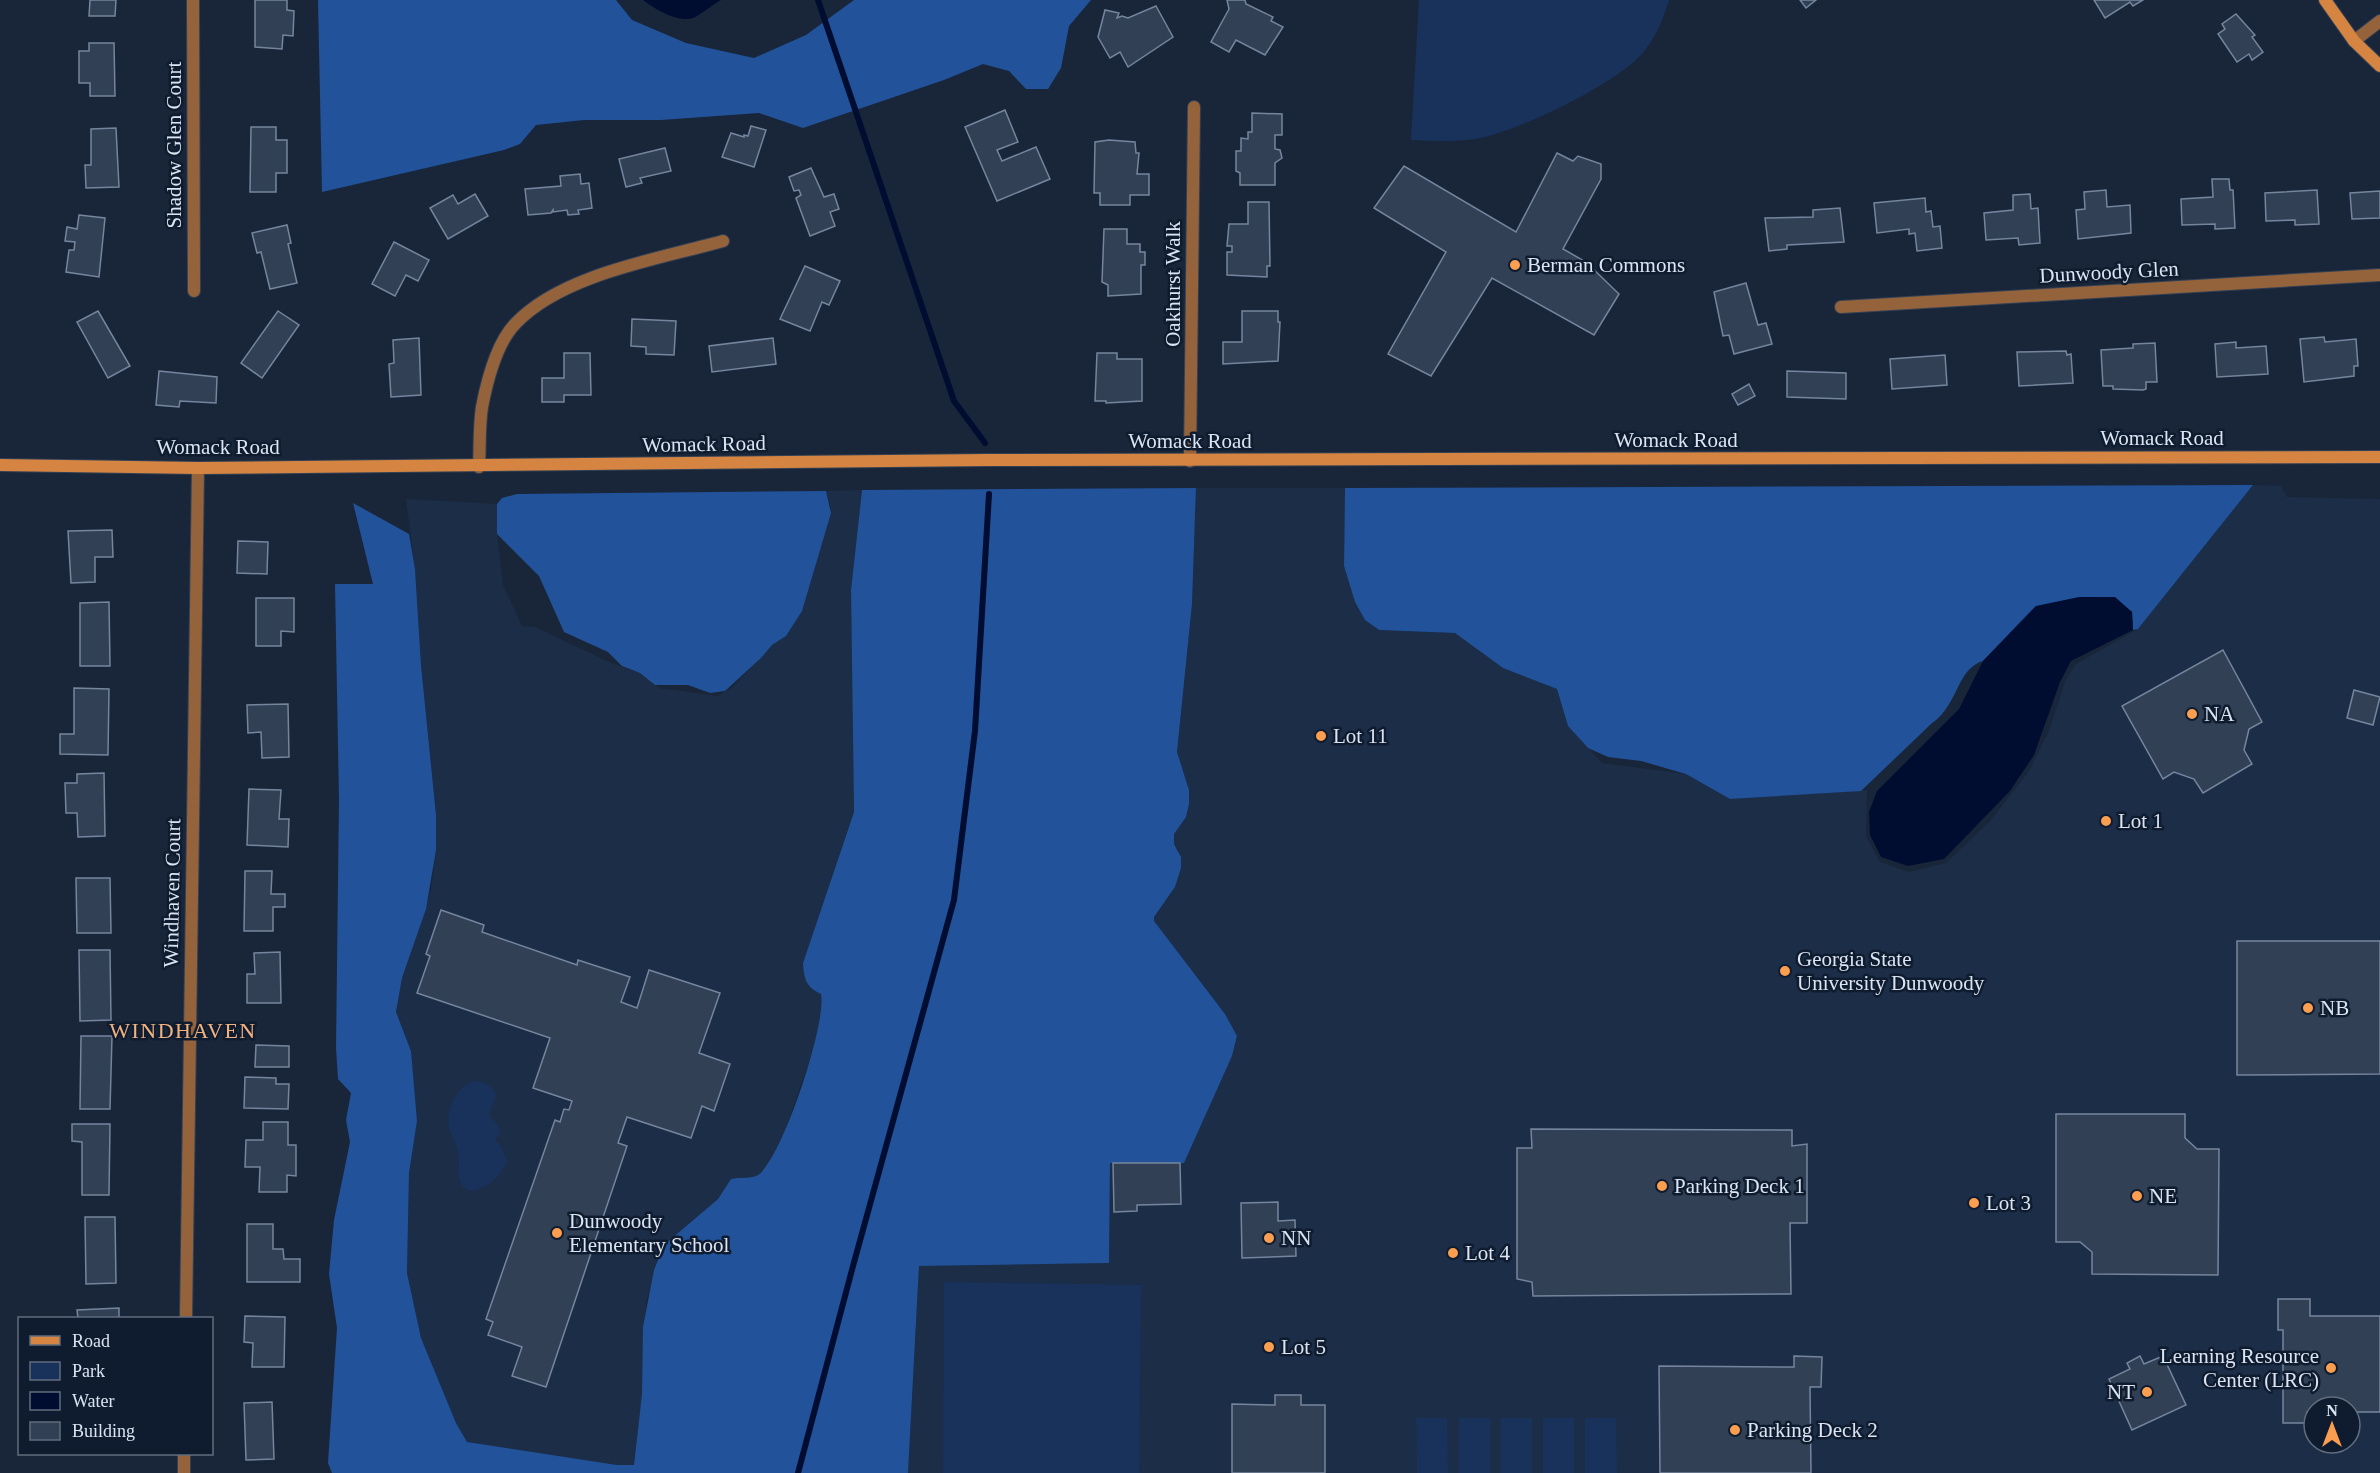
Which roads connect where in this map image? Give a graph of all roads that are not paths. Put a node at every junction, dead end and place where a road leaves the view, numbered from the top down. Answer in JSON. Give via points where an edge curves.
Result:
{"nodes":[{"id":1,"x":193,"y":0,"type":"edge"},
{"id":2,"x":2325,"y":0,"type":"edge"},
{"id":3,"x":2380,"y":21,"type":"edge"},
{"id":4,"x":2354,"y":41,"type":"junction"},
{"id":5,"x":2380,"y":66,"type":"edge"},
{"id":6,"x":1194,"y":107,"type":"dead end"},
{"id":7,"x":723,"y":241,"type":"dead end"},
{"id":8,"x":2380,"y":275,"type":"edge"},
{"id":9,"x":194,"y":291,"type":"dead end"},
{"id":10,"x":1841,"y":308,"type":"dead end"},
{"id":11,"x":2380,"y":457,"type":"edge"},
{"id":12,"x":1190,"y":461,"type":"junction"},
{"id":13,"x":0,"y":465,"type":"edge"},
{"id":14,"x":479,"y":467,"type":"junction"},
{"id":15,"x":198,"y":468,"type":"junction"},
{"id":16,"x":186,"y":1317,"type":"edge"},
{"id":17,"x":184,"y":1455,"type":"edge"},
{"id":18,"x":184,"y":1473,"type":"edge"}],
"edges":[{"from":1,"to":9,"type":"street","name":"Shadow Glen Court"},
{"from":2,"to":4,"type":"street"},
{"from":3,"to":4,"type":"street"},
{"from":4,"to":5,"type":"street"},
{"from":6,"to":12,"type":"street","name":"Oakhurst Walk"},
{"from":7,"to":14,"type":"street","via":[[583,281],[544,299],[515,324],[489,380],[482,408]]},
{"from":8,"to":10,"type":"street","name":"Dunwoody Glen"},
{"from":11,"to":12,"type":"street","name":"Womack Road"},
{"from":12,"to":14,"type":"street","name":"Womack Road"},
{"from":13,"to":15,"type":"street","name":"Womack Road"},
{"from":14,"to":15,"type":"street","name":"Womack Road"},
{"from":15,"to":16,"type":"street","name":"Windhaven Court"},
{"from":17,"to":18,"type":"street"}]}
